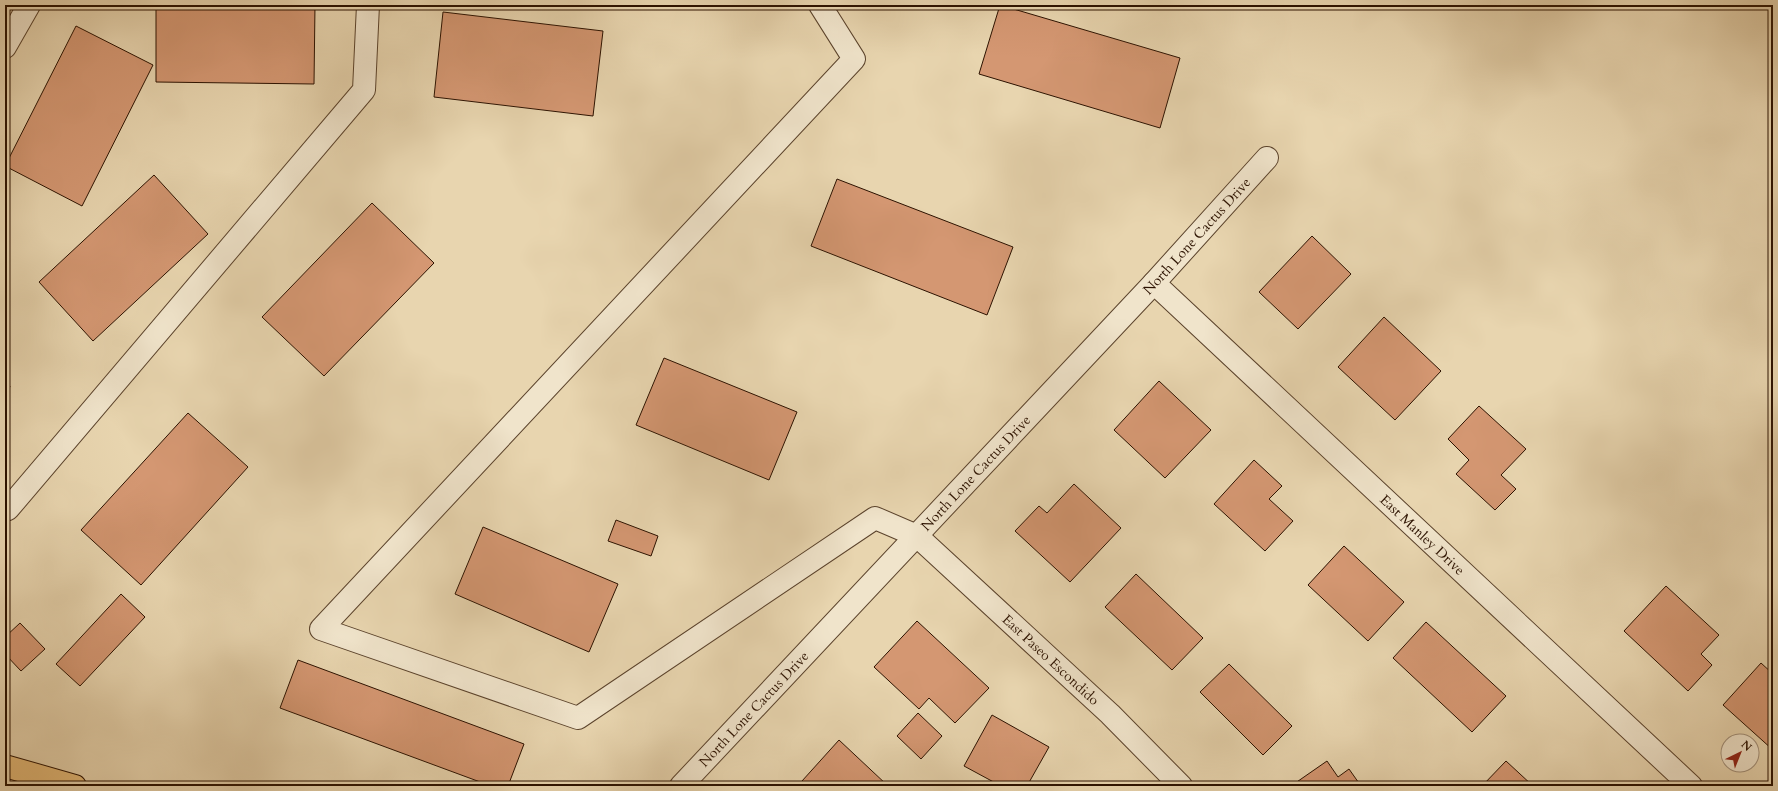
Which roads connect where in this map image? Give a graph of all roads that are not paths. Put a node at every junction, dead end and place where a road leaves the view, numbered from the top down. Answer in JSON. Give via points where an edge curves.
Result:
{"nodes":[{"id":1,"x":29,"y":5,"type":"edge"},
{"id":2,"x":368,"y":5,"type":"edge"},
{"id":3,"x":820,"y":5,"type":"edge"},
{"id":4,"x":5,"y":47,"type":"edge"},
{"id":5,"x":1267,"y":158,"type":"dead end"},
{"id":6,"x":1154,"y":283,"type":"junction"},
{"id":7,"x":5,"y":510,"type":"edge"},
{"id":8,"x":917,"y":536,"type":"junction"},
{"id":9,"x":5,"y":766,"type":"edge"},
{"id":10,"x":75,"y":786,"type":"edge"},
{"id":11,"x":682,"y":786,"type":"edge"},
{"id":12,"x":1181,"y":786,"type":"edge"},
{"id":13,"x":1691,"y":786,"type":"edge"}],
"edges":[{"from":1,"to":4,"type":"street"},
{"from":2,"to":7,"type":"street","via":[[364,90]]},
{"from":3,"to":8,"type":"street","name":"East Paseo Escondido","via":[[854,59],[321,629],[578,718],[875,518]]},
{"from":5,"to":6,"type":"street","name":"North Lone Cactus Drive"},
{"from":6,"to":8,"type":"street","name":"North Lone Cactus Drive"},
{"from":6,"to":13,"type":"street","name":"East Manley Drive"},
{"from":8,"to":11,"type":"street","name":"North Lone Cactus Drive"},
{"from":8,"to":12,"type":"street","name":"East Paseo Escondido","via":[[1110,714]]},
{"from":9,"to":10,"type":"main road"}]}
